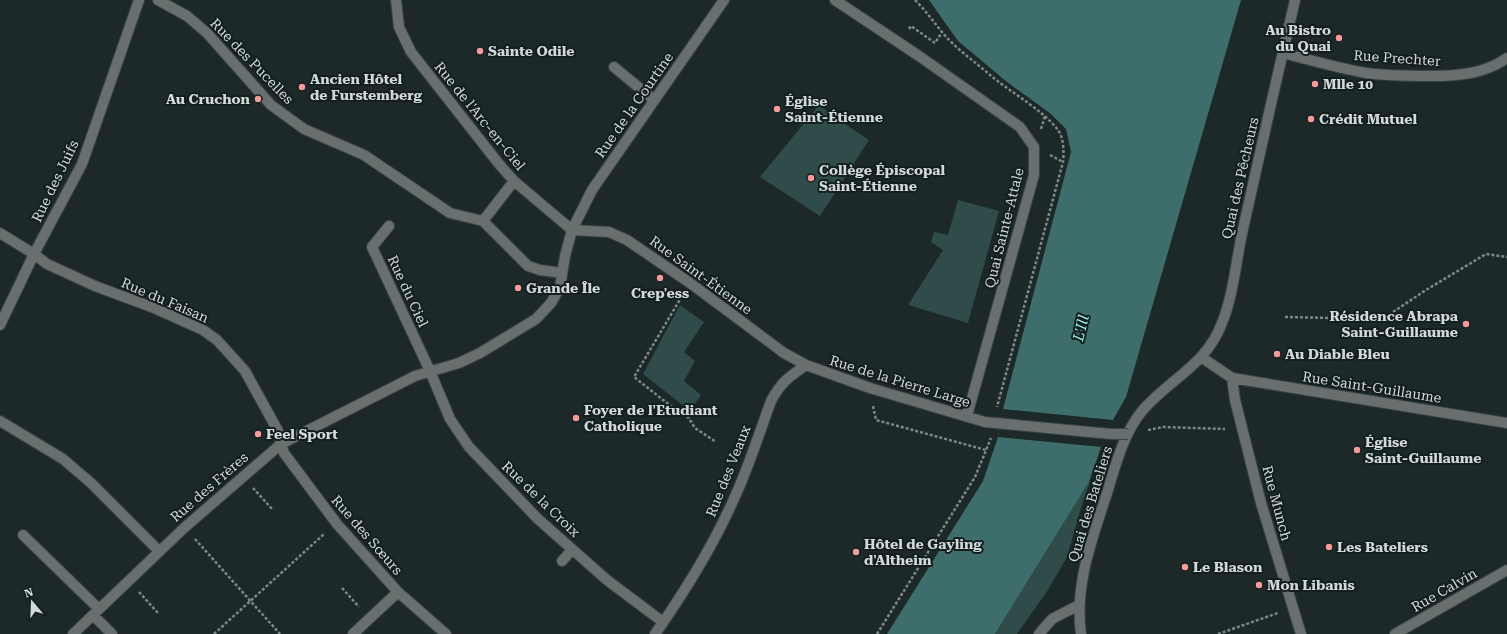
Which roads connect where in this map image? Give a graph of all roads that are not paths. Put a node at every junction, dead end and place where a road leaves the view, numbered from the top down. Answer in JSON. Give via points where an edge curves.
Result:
{"nodes":[{"id":1,"x":139,"y":0,"type":"edge"},
{"id":2,"x":158,"y":0,"type":"edge"},
{"id":3,"x":396,"y":0,"type":"edge"},
{"id":4,"x":724,"y":0,"type":"edge"},
{"id":5,"x":835,"y":0,"type":"edge"},
{"id":6,"x":1295,"y":0,"type":"edge"},
{"id":7,"x":1283,"y":53,"type":"junction"},
{"id":8,"x":1507,"y":58,"type":"edge"},
{"id":9,"x":614,"y":67,"type":"dead end"},
{"id":10,"x":654,"y":100,"type":"junction"},
{"id":11,"x":514,"y":180,"type":"junction"},
{"id":12,"x":483,"y":221,"type":"junction"},
{"id":13,"x":389,"y":226,"type":"dead end"},
{"id":14,"x":572,"y":230,"type":"junction"},
{"id":15,"x":0,"y":233,"type":"edge"},
{"id":16,"x":34,"y":254,"type":"junction"},
{"id":17,"x":562,"y":273,"type":"junction"},
{"id":18,"x":0,"y":325,"type":"edge"},
{"id":19,"x":1201,"y":357,"type":"junction"},
{"id":20,"x":806,"y":365,"type":"junction"},
{"id":21,"x":430,"y":371,"type":"junction"},
{"id":22,"x":1232,"y":378,"type":"junction"},
{"id":23,"x":1141,"y":412,"type":"joint"},
{"id":24,"x":967,"y":416,"type":"junction"},
{"id":25,"x":0,"y":421,"type":"edge"},
{"id":26,"x":1507,"y":423,"type":"edge"},
{"id":27,"x":1128,"y":434,"type":"junction"},
{"id":28,"x":281,"y":444,"type":"junction"},
{"id":29,"x":23,"y":535,"type":"dead end"},
{"id":30,"x":572,"y":550,"type":"junction"},
{"id":31,"x":159,"y":551,"type":"junction"},
{"id":32,"x":562,"y":561,"type":"dead end"},
{"id":33,"x":1507,"y":570,"type":"edge"},
{"id":34,"x":398,"y":592,"type":"junction"},
{"id":35,"x":1079,"y":604,"type":"junction"},
{"id":36,"x":96,"y":612,"type":"junction"},
{"id":37,"x":663,"y":622,"type":"junction"},
{"id":38,"x":73,"y":634,"type":"edge"},
{"id":39,"x":112,"y":634,"type":"edge"},
{"id":40,"x":353,"y":634,"type":"edge"},
{"id":41,"x":446,"y":634,"type":"edge"},
{"id":42,"x":655,"y":634,"type":"edge"},
{"id":43,"x":1039,"y":634,"type":"edge"},
{"id":44,"x":1081,"y":634,"type":"edge"},
{"id":45,"x":1301,"y":634,"type":"edge"},
{"id":46,"x":1395,"y":634,"type":"edge"}],
"edges":[{"from":1,"to":16,"type":"street","name":"Rue des Juifs","via":[[82,164]]},
{"from":2,"to":12,"type":"street","name":"Rue des Pucelles","via":[[187,16],[207,33],[271,105],[304,129],[364,156],[450,213]]},
{"from":3,"to":11,"type":"street","name":"Rue de l'Arc-en-Ciel","via":[[399,27],[411,52]]},
{"from":4,"to":10,"type":"street","name":"Rue de la Courtine"},
{"from":5,"to":24,"type":"street","name":"Quai Sainte-Attale","via":[[913,51],[1020,127],[1034,147],[1034,174]]},
{"from":6,"to":7,"type":"street","name":"Quai des Pêcheurs"},
{"from":7,"to":8,"type":"street","name":"Rue Prechter","via":[[1368,73],[1420,76],[1457,76],[1484,70]]},
{"from":7,"to":19,"type":"street","name":"Quai des Pêcheurs","via":[[1228,307],[1216,337]]},
{"from":9,"to":10,"type":"street"},
{"from":10,"to":14,"type":"street","name":"Rue de la Courtine","via":[[592,190]]},
{"from":11,"to":12,"type":"street"},
{"from":11,"to":14,"type":"street","name":"Rue de l'Arc-en-Ciel"},
{"from":12,"to":17,"type":"street","via":[[528,266]]},
{"from":13,"to":21,"type":"street","name":"Rue du Ciel","via":[[372,247]]},
{"from":14,"to":17,"type":"street","name":"Rue de la Courtine"},
{"from":14,"to":20,"type":"street","name":"Rue Saint-Étienne","via":[[610,232],[627,240],[690,282],[784,353]]},
{"from":15,"to":16,"type":"street","name":"Rue du Faisan"},
{"from":16,"to":18,"type":"street","name":"Rue des Juifs"},
{"from":16,"to":28,"type":"street","name":"Rue du Faisan","via":[[47,264],[95,286],[154,308],[203,330],[217,340],[245,371],[278,431]]},
{"from":17,"to":21,"type":"street","name":"Rue des Frères","via":[[560,287],[536,319],[480,353],[459,363]]},
{"from":19,"to":22,"type":"street"},
{"from":19,"to":23,"type":"street","name":"Quai des Pêcheurs"},
{"from":20,"to":24,"type":"street","name":"Rue de la Pierre Large","via":[[870,388]]},
{"from":20,"to":37,"type":"street","name":"Rue des Veaux","via":[[785,380],[771,401],[738,491],[722,525]]},
{"from":21,"to":28,"type":"street","name":"Rue des Frères","via":[[415,376]]},
{"from":21,"to":30,"type":"street","name":"Rue de la Croix","via":[[450,420],[469,447],[538,519]]},
{"from":22,"to":26,"type":"street","name":"Rue Saint-Guillaume"},
{"from":22,"to":45,"type":"street","name":"Rue Munch","via":[[1235,400],[1262,503]]},
{"from":23,"to":27,"type":"street","name":"Quai des Bateliers"},
{"from":24,"to":27,"type":"street","name":"Rue de la Pierre Large","bridge":true,"via":[[985,422]]},
{"from":25,"to":31,"type":"street","via":[[63,459],[91,483]]},
{"from":27,"to":35,"type":"street","name":"Quai des Bateliers","via":[[1085,559]]},
{"from":28,"to":31,"type":"street","name":"Rue des Frères"},
{"from":28,"to":34,"type":"street","name":"Rue des Sœurs","via":[[284,453],[337,524]]},
{"from":29,"to":36,"type":"street"},
{"from":30,"to":32,"type":"street"},
{"from":30,"to":37,"type":"street","name":"Rue de la Croix"},
{"from":31,"to":36,"type":"street","name":"Rue des Frères"},
{"from":33,"to":46,"type":"street","name":"Rue Calvin"},
{"from":34,"to":40,"type":"street"},
{"from":34,"to":41,"type":"street","name":"Rue des Sœurs"},
{"from":35,"to":43,"type":"street","via":[[1052,618]]},
{"from":35,"to":44,"type":"street","name":"Quai des Bateliers"},
{"from":36,"to":38,"type":"street","name":"Rue des Frères"},
{"from":36,"to":39,"type":"street"},
{"from":37,"to":42,"type":"street","name":"Rue des Veaux"}]}
